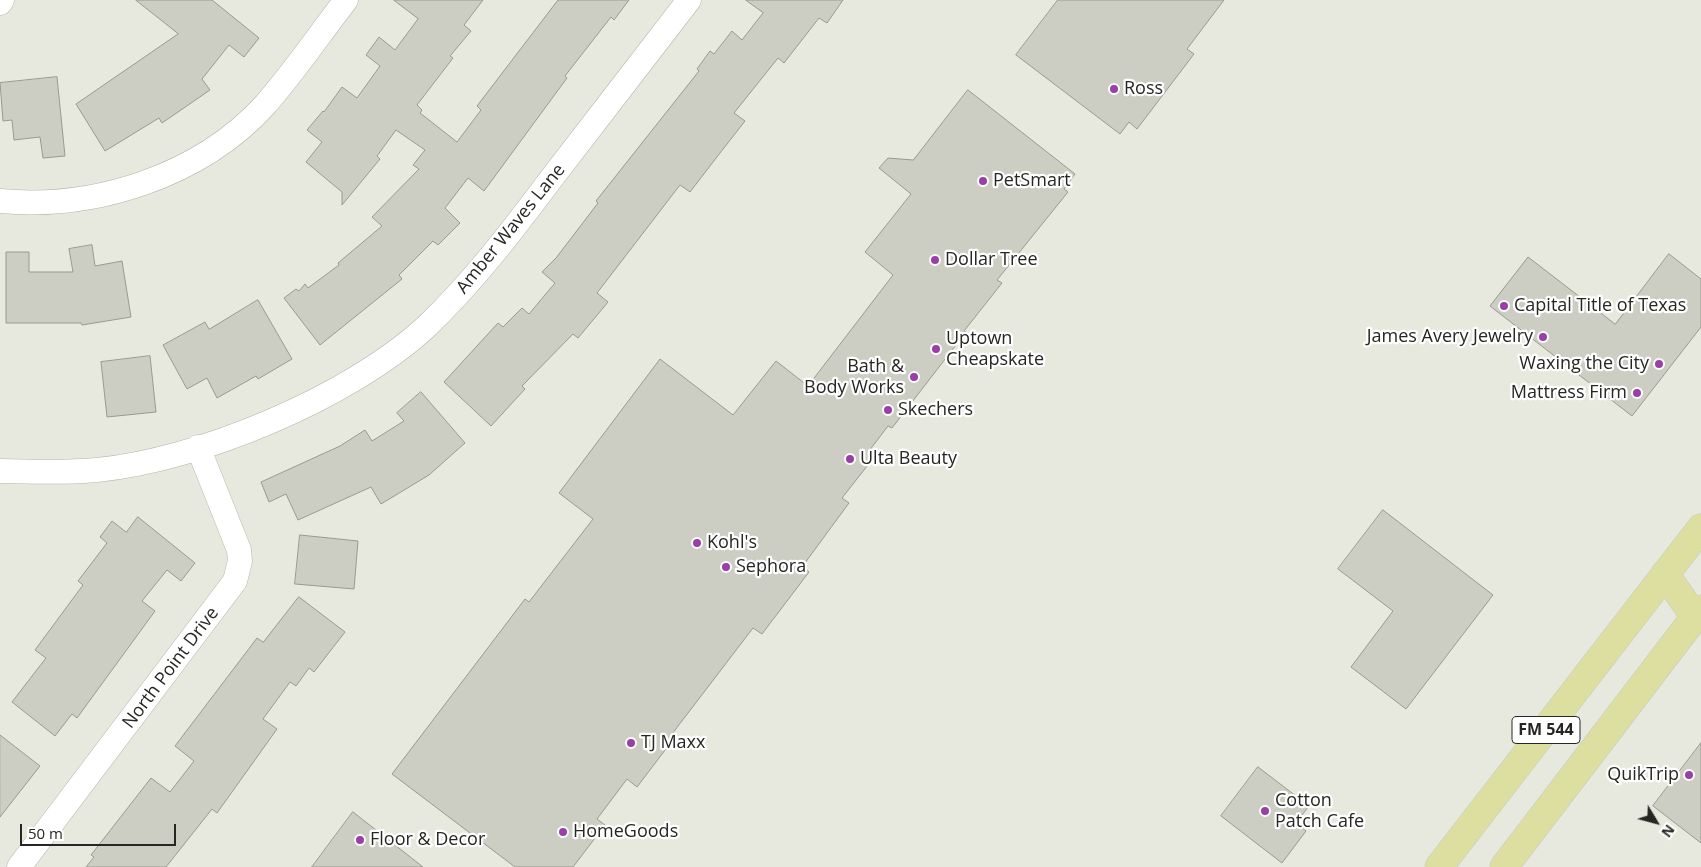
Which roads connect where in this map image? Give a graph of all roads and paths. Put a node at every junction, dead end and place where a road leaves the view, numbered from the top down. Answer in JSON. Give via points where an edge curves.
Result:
{"nodes":[{"id":1,"x":346,"y":0,"type":"edge"},
{"id":2,"x":689,"y":0,"type":"edge"},
{"id":3,"x":0,"y":201,"type":"edge"},
{"id":4,"x":198,"y":447,"type":"junction"},
{"id":5,"x":0,"y":471,"type":"edge"},
{"id":6,"x":1701,"y":528,"type":"edge"},
{"id":7,"x":1666,"y":574,"type":"junction"},
{"id":8,"x":1650,"y":597,"type":"junction"},
{"id":9,"x":1698,"y":613,"type":"edge"},
{"id":10,"x":19,"y":867,"type":"edge"},
{"id":11,"x":1439,"y":867,"type":"edge"},
{"id":12,"x":1504,"y":867,"type":"edge"}],
"edges":[{"from":1,"to":3,"type":"street","via":[[265,105],[221,143],[195,159],[162,175],[110,193],[48,202]]},
{"from":2,"to":4,"type":"street","name":"Amber Waves Lane","via":[[486,264],[424,328],[389,357],[311,402],[266,423]]},
{"from":4,"to":5,"type":"street","name":"Amber Waves Lane","via":[[140,463],[98,470]]},
{"from":4,"to":10,"type":"street","name":"North Point Drive","via":[[239,550],[235,581]]},
{"from":6,"to":7,"type":"main road","name":"FM 544","number":"FM 544"},
{"from":7,"to":8,"type":"main road","name":"FM 544","number":"FM 544"},
{"from":7,"to":9,"type":"main road"},
{"from":8,"to":9,"type":"main road"},
{"from":8,"to":11,"type":"main road","name":"FM 544","number":"FM 544"},
{"from":9,"to":12,"type":"main road","name":"FM 544","number":"FM 544"}]}
